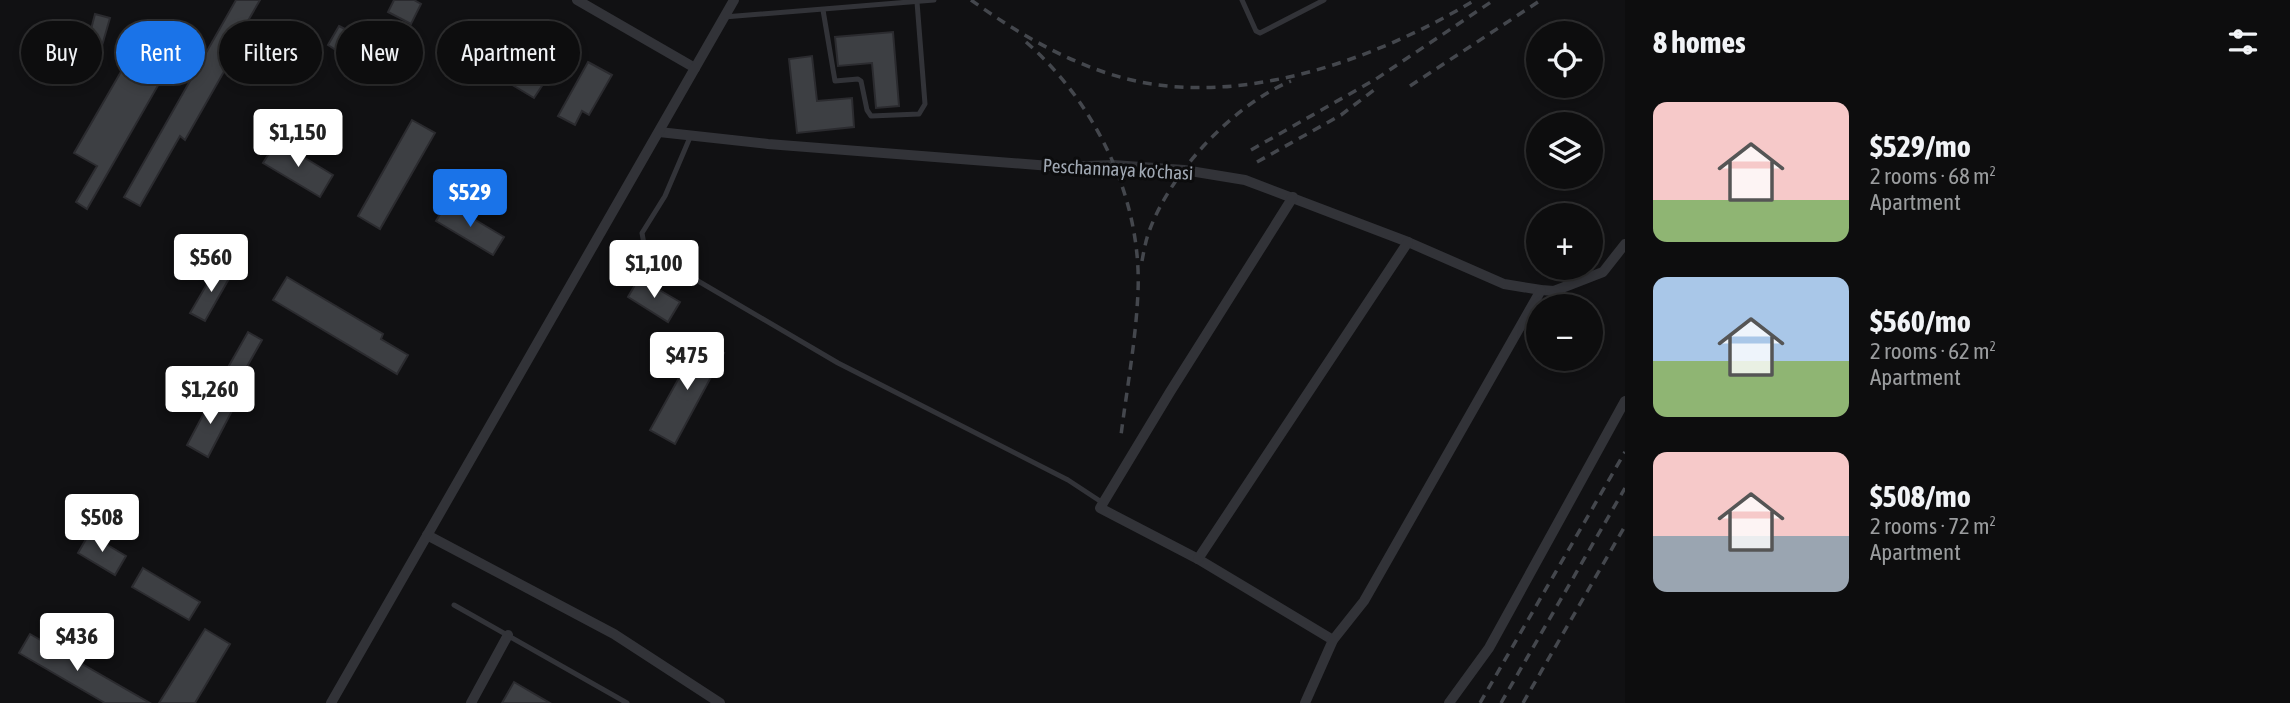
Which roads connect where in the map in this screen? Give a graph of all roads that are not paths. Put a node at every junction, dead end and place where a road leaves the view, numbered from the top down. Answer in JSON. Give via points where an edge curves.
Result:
{"nodes":[{"id":1,"x":577,"y":0,"type":"edge"},
{"id":2,"x":734,"y":0,"type":"edge"},
{"id":3,"x":934,"y":0,"type":"edge"},
{"id":4,"x":1242,"y":0,"type":"edge"},
{"id":5,"x":1324,"y":0,"type":"edge"},
{"id":6,"x":917,"y":2,"type":"edge"},
{"id":7,"x":823,"y":10,"type":"junction"},
{"id":8,"x":724,"y":17,"type":"junction"},
{"id":9,"x":695,"y":68,"type":"junction"},
{"id":10,"x":659,"y":132,"type":"junction"},
{"id":11,"x":691,"y":135,"type":"junction"},
{"id":12,"x":1293,"y":197,"type":"junction"},
{"id":13,"x":1408,"y":243,"type":"junction"},
{"id":14,"x":1625,"y":244,"type":"edge"},
{"id":15,"x":1541,"y":289,"type":"junction"},
{"id":16,"x":1625,"y":401,"type":"edge"},
{"id":17,"x":1103,"y":503,"type":"junction"},
{"id":18,"x":427,"y":535,"type":"junction"},
{"id":19,"x":1198,"y":559,"type":"junction"},
{"id":20,"x":454,"y":605,"type":"dead end"},
{"id":21,"x":508,"y":635,"type":"junction"},
{"id":22,"x":1333,"y":640,"type":"junction"},
{"id":23,"x":331,"y":703,"type":"edge"},
{"id":24,"x":471,"y":703,"type":"edge"},
{"id":25,"x":627,"y":703,"type":"edge"},
{"id":26,"x":720,"y":703,"type":"edge"},
{"id":27,"x":1305,"y":703,"type":"edge"},
{"id":28,"x":1449,"y":703,"type":"edge"}],
"edges":[{"from":1,"to":9,"type":"street"},
{"from":2,"to":8,"type":"street"},
{"from":3,"to":6,"type":"lane"},
{"from":4,"to":5,"type":"lane","via":[[1260,33]]},
{"from":6,"to":7,"type":"lane"},
{"from":6,"to":7,"type":"lane","via":[[925,104],[919,114],[871,116],[861,81],[835,82]]},
{"from":7,"to":8,"type":"lane"},
{"from":8,"to":9,"type":"street"},
{"from":9,"to":10,"type":"street"},
{"from":10,"to":11,"type":"street","name":"Peschannaya ko'chasi"},
{"from":10,"to":18,"type":"street"},
{"from":11,"to":12,"type":"street","name":"Peschannaya ko'chasi","via":[[1063,167],[1184,170],[1245,180]]},
{"from":11,"to":17,"type":"lane","via":[[665,196],[642,233],[646,256],[681,271],[838,363],[1068,480]]},
{"from":12,"to":13,"type":"street","name":"Peschannaya ko'chasi"},
{"from":12,"to":17,"type":"street"},
{"from":13,"to":15,"type":"street","name":"Peschannaya ko'chasi","via":[[1504,284]]},
{"from":13,"to":19,"type":"street"},
{"from":14,"to":15,"type":"street","name":"Peschannaya ko'chasi","via":[[1603,272],[1554,291]]},
{"from":15,"to":22,"type":"street","via":[[1364,601]]},
{"from":16,"to":28,"type":"street","via":[[1489,648]]},
{"from":17,"to":19,"type":"street","via":[[1100,508]]},
{"from":18,"to":23,"type":"street"},
{"from":18,"to":26,"type":"street","via":[[614,634]]},
{"from":19,"to":22,"type":"street"},
{"from":20,"to":21,"type":"lane"},
{"from":21,"to":24,"type":"street"},
{"from":21,"to":25,"type":"lane"},
{"from":22,"to":27,"type":"street"}]}
